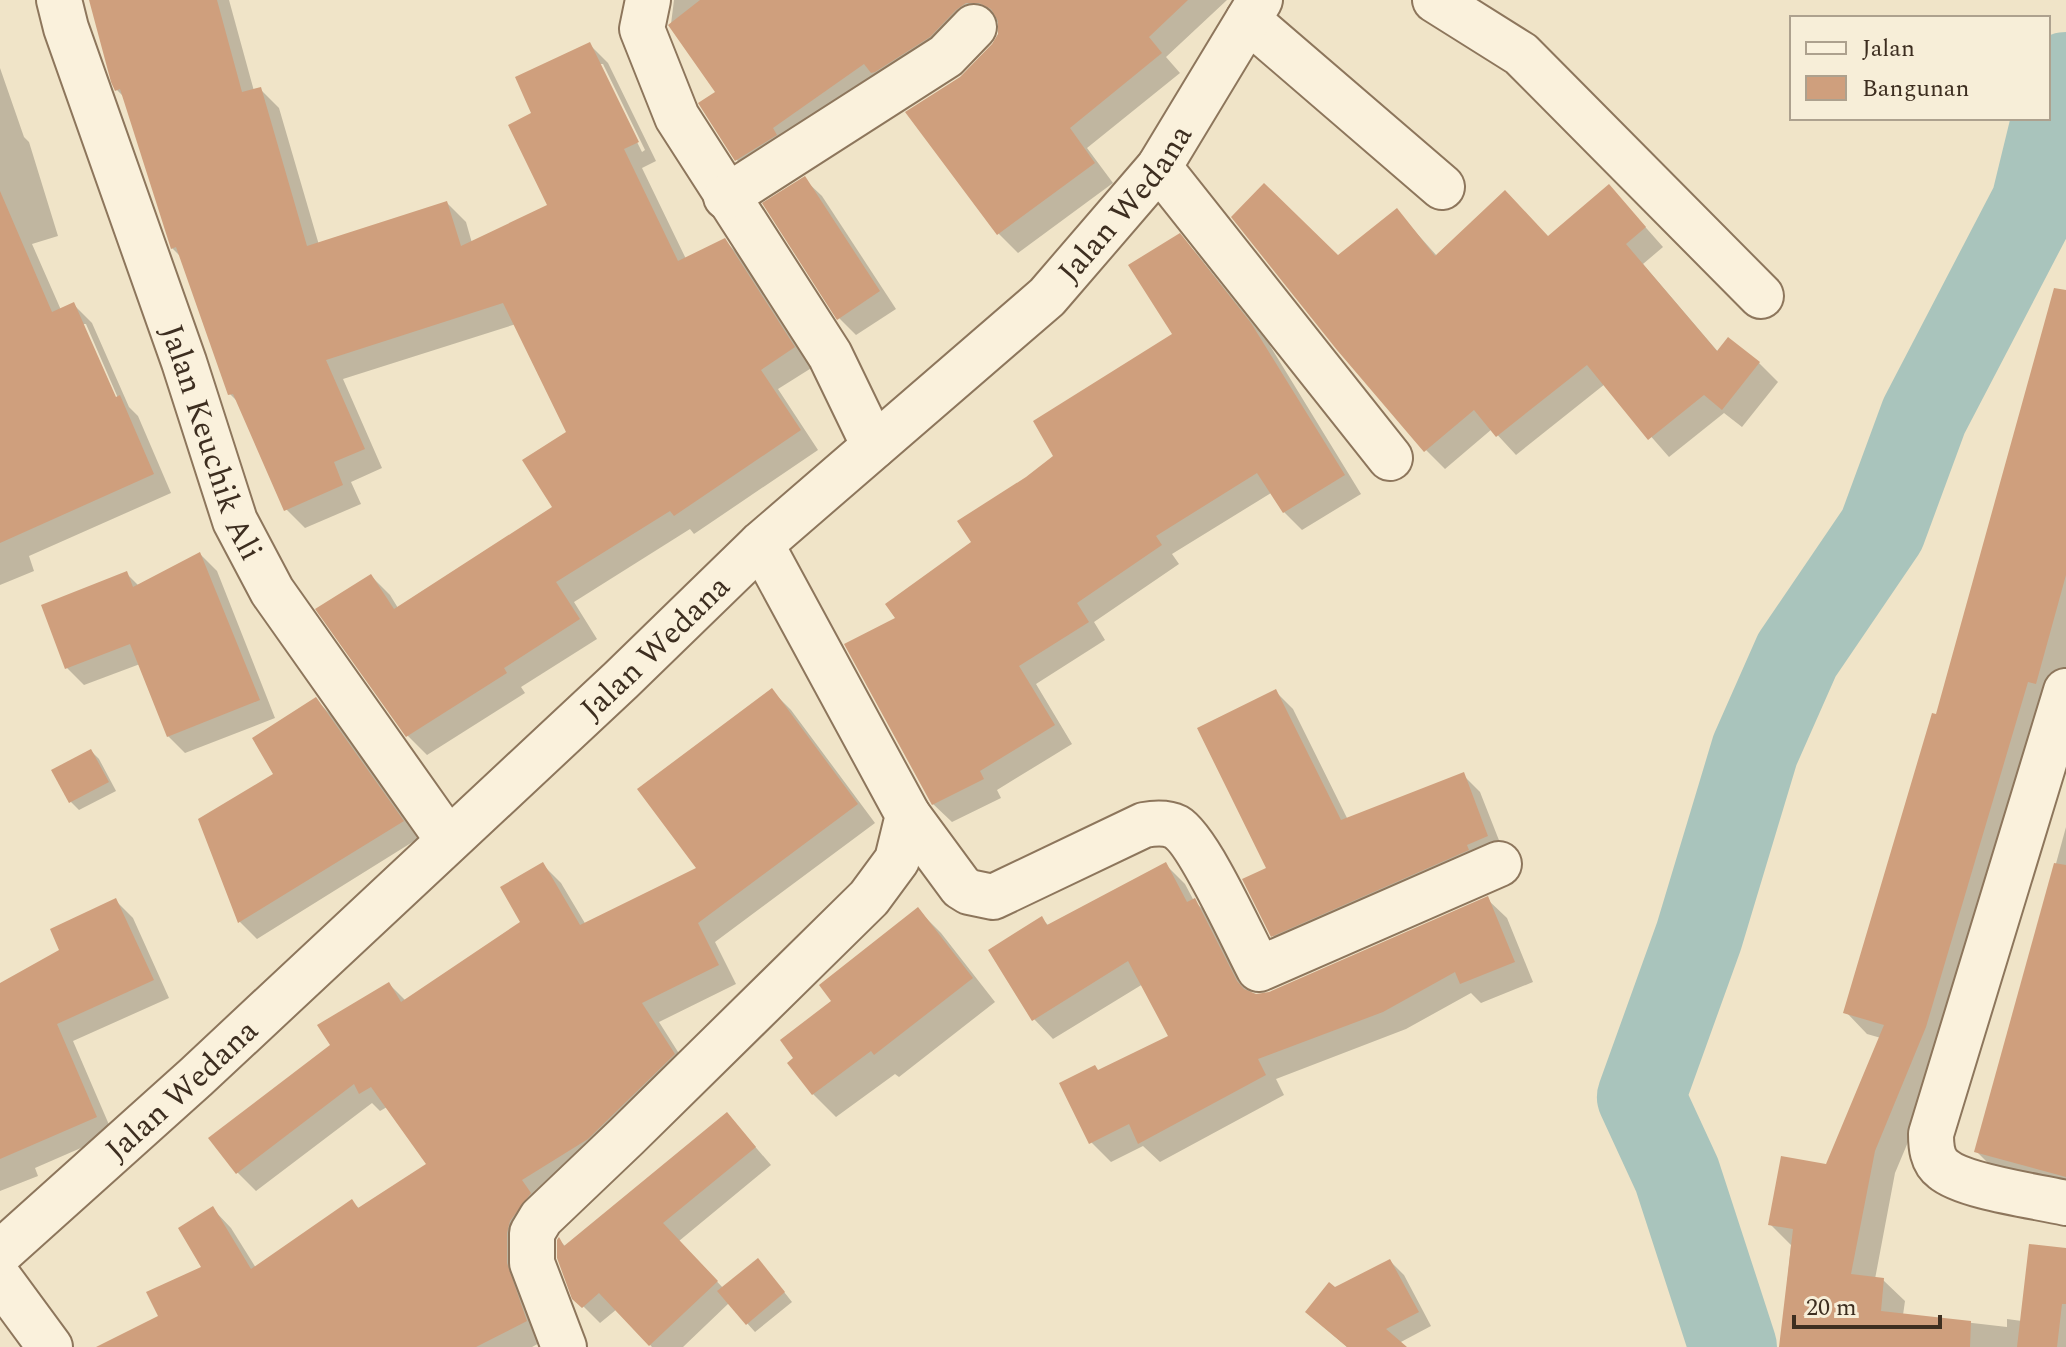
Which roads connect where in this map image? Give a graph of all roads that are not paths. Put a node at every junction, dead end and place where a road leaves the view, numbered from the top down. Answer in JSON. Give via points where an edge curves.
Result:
{"nodes":[{"id":1,"x":59,"y":0,"type":"edge"},
{"id":2,"x":648,"y":0,"type":"edge"},
{"id":3,"x":1435,"y":0,"type":"edge"},
{"id":4,"x":1257,"y":5,"type":"edge"},
{"id":5,"x":974,"y":27,"type":"dead end"},
{"id":6,"x":1159,"y":167,"type":"junction"},
{"id":7,"x":1442,"y":187,"type":"dead end"},
{"id":8,"x":726,"y":197,"type":"junction"},
{"id":9,"x":1761,"y":296,"type":"dead end"},
{"id":10,"x":874,"y":446,"type":"junction"},
{"id":11,"x":1390,"y":458,"type":"dead end"},
{"id":12,"x":761,"y":544,"type":"junction"},
{"id":13,"x":2064,"y":703,"type":"edge"},
{"id":14,"x":908,"y":815,"type":"junction"},
{"id":15,"x":448,"y":840,"type":"junction"},
{"id":16,"x":1499,"y":864,"type":"dead end"},
{"id":17,"x":2066,"y":1203,"type":"edge"},
{"id":18,"x":0,"y":1253,"type":"edge"},
{"id":19,"x":0,"y":1279,"type":"edge"},
{"id":20,"x":50,"y":1347,"type":"edge"},
{"id":21,"x":564,"y":1347,"type":"edge"}],
"edges":[{"from":1,"to":15,"type":"street","name":"Jalan Keuchik Ali","via":[[235,521],[272,591]]},
{"from":2,"to":8,"type":"street","via":[[642,29],[677,117]]},
{"from":3,"to":9,"type":"street","via":[[1521,54]]},
{"from":4,"to":6,"type":"street","name":"Jalan Wedana"},
{"from":4,"to":7,"type":"street"},
{"from":5,"to":8,"type":"street","via":[[946,56]]},
{"from":6,"to":10,"type":"street","name":"Jalan Wedana","via":[[1047,297]]},
{"from":6,"to":11,"type":"street"},
{"from":8,"to":10,"type":"street","via":[[830,355]]},
{"from":10,"to":12,"type":"street","name":"Jalan Wedana"},
{"from":12,"to":14,"type":"street"},
{"from":12,"to":15,"type":"street","name":"Jalan Wedana"},
{"from":13,"to":17,"type":"street","via":[[1931,1134],[1943,1170]]},
{"from":14,"to":16,"type":"street","via":[[961,887],[993,897],[1144,825],[1176,827],[1211,876],[1259,969]]},
{"from":14,"to":21,"type":"street","via":[[897,860],[869,898],[541,1218],[532,1233],[532,1263]]},
{"from":15,"to":18,"type":"street","name":"Jalan Wedana"},
{"from":19,"to":20,"type":"street"}]}
